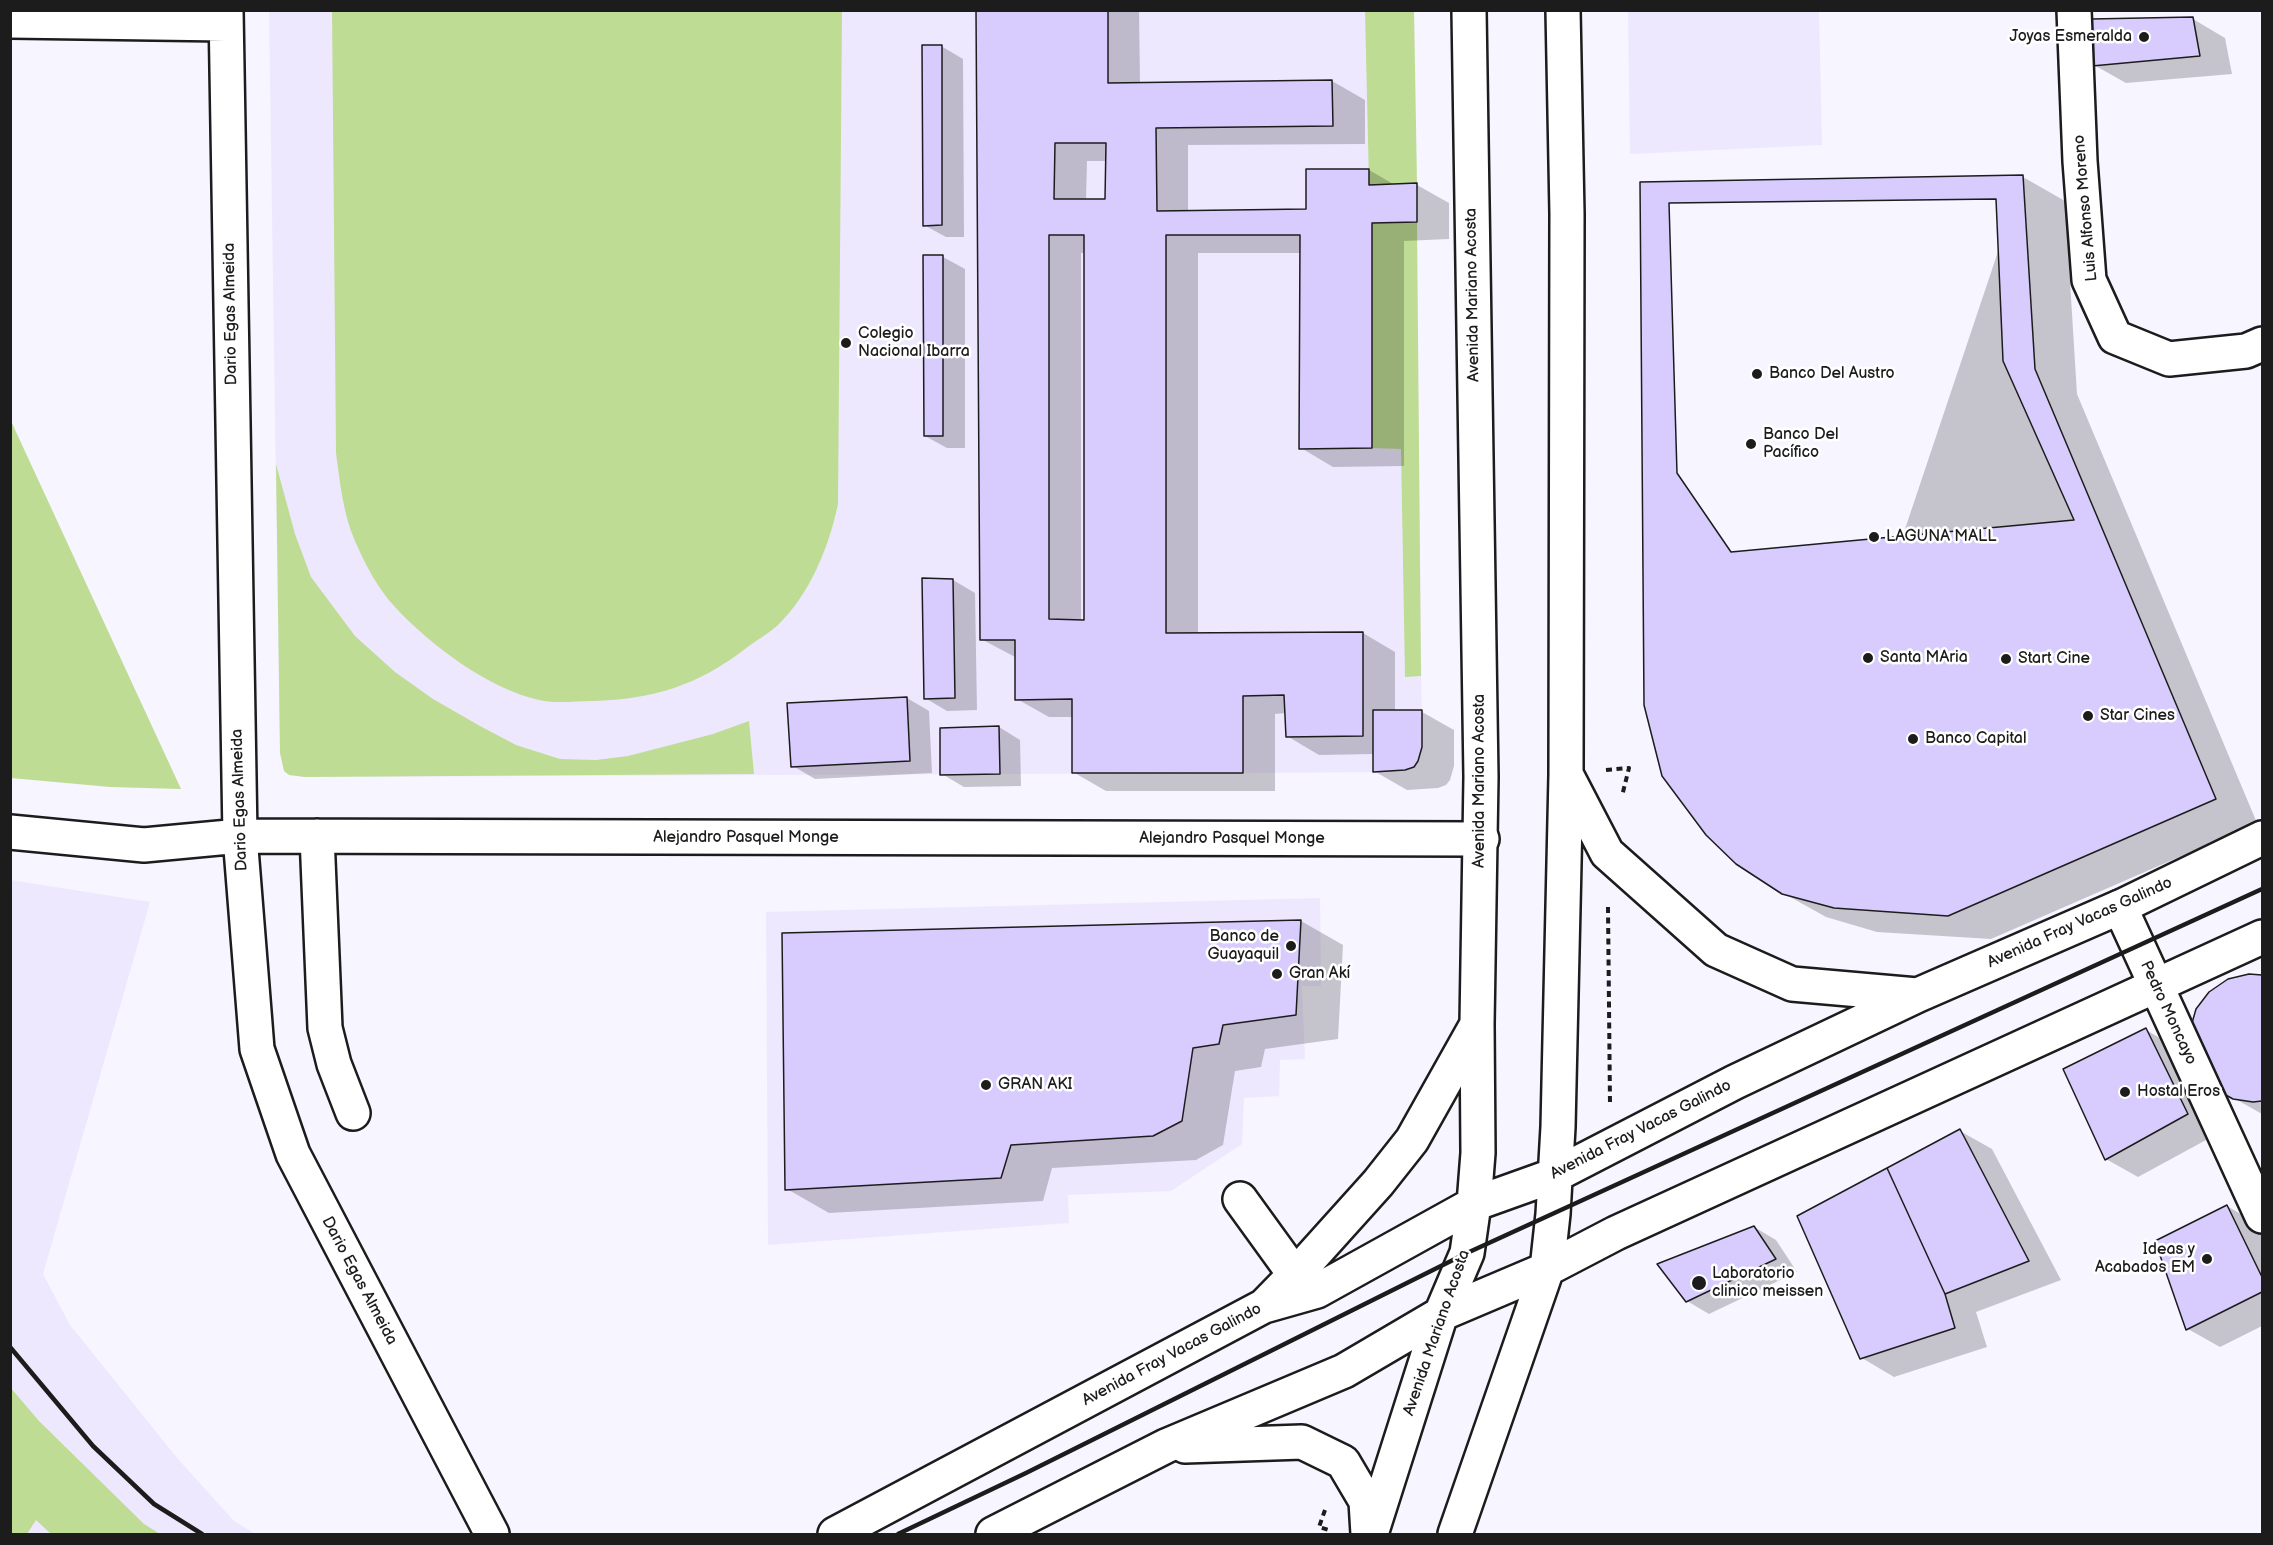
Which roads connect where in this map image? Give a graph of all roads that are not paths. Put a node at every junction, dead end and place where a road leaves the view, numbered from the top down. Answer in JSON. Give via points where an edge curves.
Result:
{"nodes":[{"id":1,"x":1469,"y":10,"type":"edge"},
{"id":2,"x":1563,"y":10,"type":"edge"},
{"id":3,"x":2073,"y":10,"type":"edge"},
{"id":4,"x":226,"y":17,"type":"edge"},
{"id":5,"x":10,"y":21,"type":"edge"},
{"id":6,"x":2254,"y":348,"type":"edge"},
{"id":7,"x":1566,"y":775,"type":"junction"},
{"id":8,"x":10,"y":832,"type":"edge"},
{"id":9,"x":240,"y":836,"type":"junction"},
{"id":10,"x":317,"y":836,"type":"junction"},
{"id":11,"x":2262,"y":838,"type":"edge"},
{"id":12,"x":1482,"y":839,"type":"junction"},
{"id":13,"x":2120,"y":907,"type":"junction"},
{"id":14,"x":2262,"y":937,"type":"edge"},
{"id":15,"x":2155,"y":986,"type":"junction"},
{"id":16,"x":1918,"y":995,"type":"junction"},
{"id":17,"x":1477,"y":1024,"type":"junction"},
{"id":18,"x":353,"y":1113,"type":"dead end"},
{"id":19,"x":1555,"y":1175,"type":"junction"},
{"id":20,"x":1240,"y":1200,"type":"dead end"},
{"id":21,"x":1474,"y":1204,"type":"junction"},
{"id":22,"x":2262,"y":1216,"type":"edge"},
{"id":23,"x":1547,"y":1269,"type":"junction"},
{"id":24,"x":1295,"y":1275,"type":"junction"},
{"id":25,"x":1264,"y":1306,"type":"junction"},
{"id":26,"x":1441,"y":1314,"type":"junction"},
{"id":27,"x":1166,"y":1446,"type":"junction"},
{"id":28,"x":492,"y":1534,"type":"edge"},
{"id":29,"x":836,"y":1534,"type":"edge"},
{"id":30,"x":993,"y":1534,"type":"edge"},
{"id":31,"x":1370,"y":1534,"type":"edge"},
{"id":32,"x":1455,"y":1534,"type":"edge"}],
"edges":[{"from":1,"to":12,"type":"main road","name":"Avenida Mariano Acosta"},
{"from":2,"to":7,"type":"main road","via":[[1567,214]]},
{"from":3,"to":6,"type":"main road","name":"Luis Alfonso Moreno","via":[[2089,280],[2115,337],[2169,359]]},
{"from":4,"to":5,"type":"main road"},
{"from":4,"to":9,"type":"main road","name":"Dario Egas Almeida"},
{"from":7,"to":16,"type":"main road","via":[[1607,853],[1716,950],[1792,984]]},
{"from":7,"to":19,"type":"main road"},
{"from":8,"to":9,"type":"main road","name":"Alejandro Pasquel Monge","via":[[144,845]]},
{"from":9,"to":10,"type":"main road","name":"Alejandro Pasquel Monge"},
{"from":9,"to":28,"type":"main road","name":"Dario Egas Almeida","via":[[257,1048],[293,1154]]},
{"from":10,"to":12,"type":"main road","name":"Alejandro Pasquel Monge"},
{"from":10,"to":18,"type":"main road","via":[[325,1028]]},
{"from":11,"to":13,"type":"main road","name":"Avenida Fray Vacas Galindo"},
{"from":12,"to":17,"type":"main road","name":"Avenida Mariano Acosta"},
{"from":13,"to":15,"type":"main road","name":"Pedro Moncayo"},
{"from":13,"to":16,"type":"main road","name":"Avenida Fray Vacas Galindo"},
{"from":14,"to":15,"type":"main road"},
{"from":15,"to":22,"type":"main road","name":"Pedro Moncayo"},
{"from":15,"to":23,"type":"main road","via":[[1616,1233]]},
{"from":16,"to":19,"type":"main road","name":"Avenida Fray Vacas Galindo","via":[[1735,1082]]},
{"from":17,"to":21,"type":"main road","name":"Avenida Mariano Acosta","via":[[1478,1153]]},
{"from":17,"to":24,"type":"main road","via":[[1412,1140]]},
{"from":19,"to":21,"type":"main road","name":"Avenida Fray Vacas Galindo"},
{"from":19,"to":23,"type":"main road"},
{"from":20,"to":24,"type":"main road"},
{"from":21,"to":25,"type":"main road","name":"Avenida Fray Vacas Galindo","via":[[1317,1290]]},
{"from":21,"to":26,"type":"main road","name":"Avenida Mariano Acosta","via":[[1467,1253]]},
{"from":23,"to":26,"type":"main road"},
{"from":23,"to":32,"type":"main road"},
{"from":24,"to":25,"type":"main road"},
{"from":25,"to":29,"type":"main road","name":"Avenida Fray Vacas Galindo"},
{"from":26,"to":27,"type":"main road","via":[[1344,1371]]},
{"from":26,"to":31,"type":"main road","name":"Avenida Mariano Acosta"},
{"from":27,"to":30,"type":"main road"},
{"from":27,"to":31,"type":"main road","via":[[1302,1442],[1343,1462],[1366,1501]]}]}
